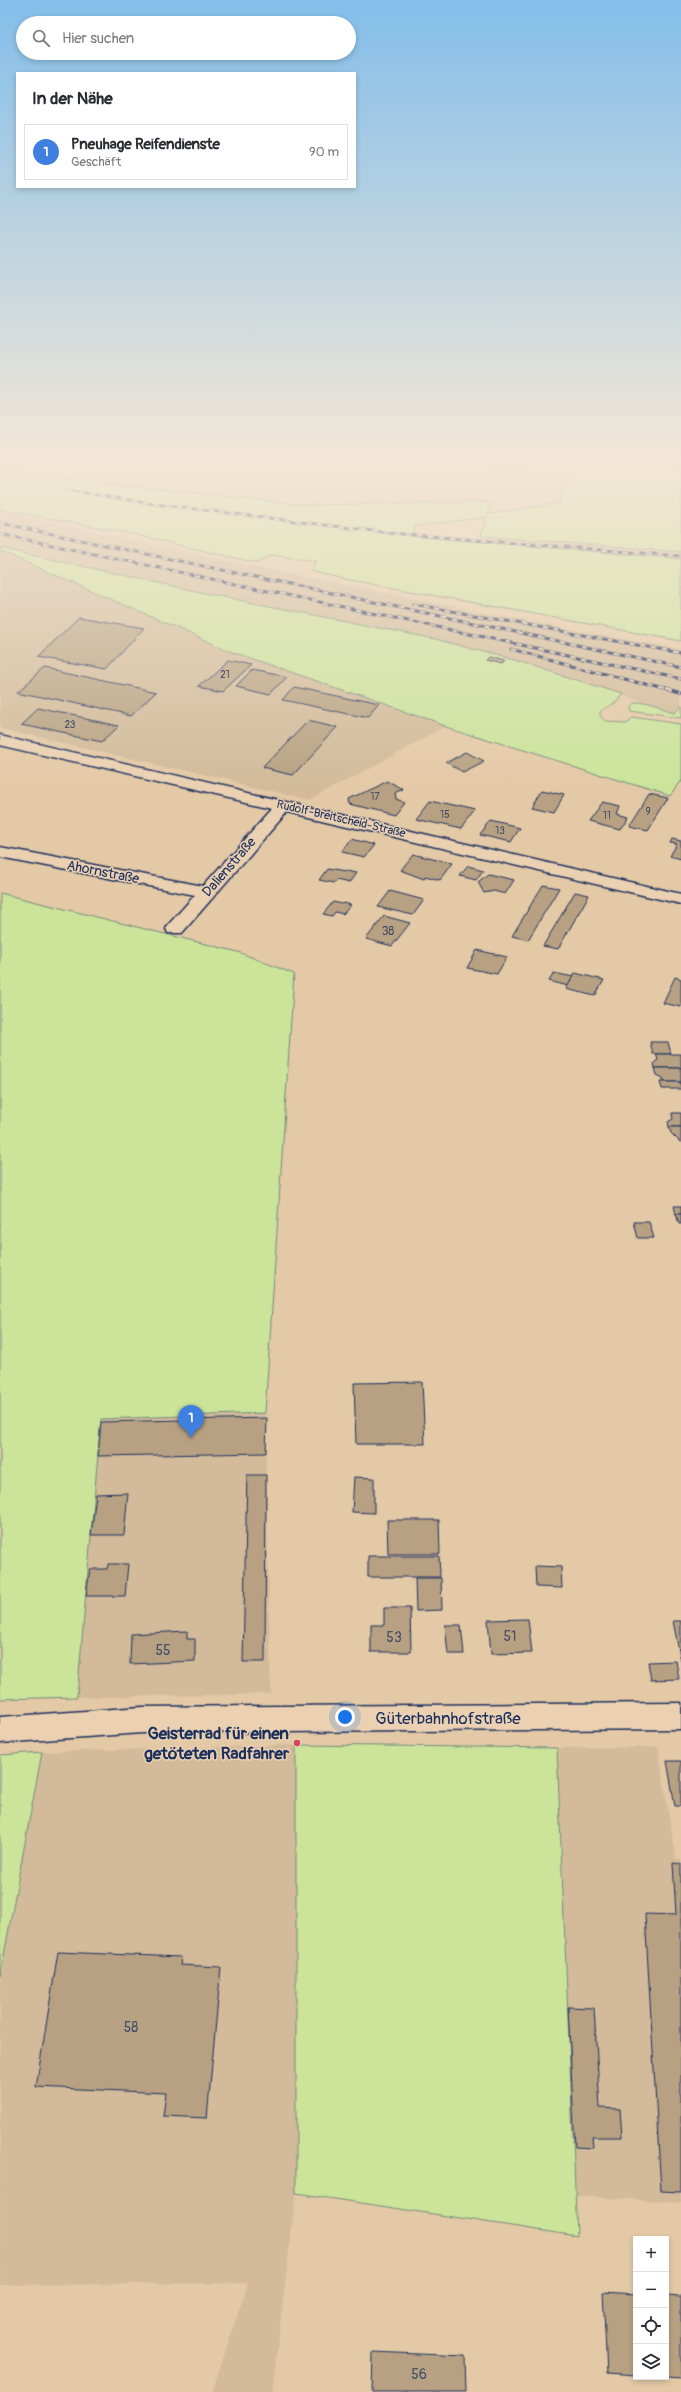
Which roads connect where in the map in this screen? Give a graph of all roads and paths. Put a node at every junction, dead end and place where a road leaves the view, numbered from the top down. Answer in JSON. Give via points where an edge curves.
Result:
{"nodes":[{"id":1,"x":0,"y":740,"type":"edge"},
{"id":2,"x":282,"y":806,"type":"junction"},
{"id":3,"x":0,"y":852,"type":"edge"},
{"id":4,"x":207,"y":892,"type":"junction"},
{"id":5,"x":681,"y":900,"type":"edge"},
{"id":6,"x":175,"y":929,"type":"dead end"},
{"id":7,"x":681,"y":1716,"type":"edge"},
{"id":8,"x":0,"y":1730,"type":"edge"}],
"edges":[{"from":1,"to":2,"type":"street","name":"Rudolf-Breitscheid-Straße"},
{"from":2,"to":4,"type":"street","name":"Dalienstraße"},
{"from":2,"to":5,"type":"street","name":"Rudolf-Breitscheid-Straße"},
{"from":3,"to":4,"type":"street","name":"Ahornstraße"},
{"from":4,"to":6,"type":"street","name":"Dalienstraße"},
{"from":7,"to":8,"type":"street","name":"Güterbahnhofstraße","via":[[142,1720]]}]}
